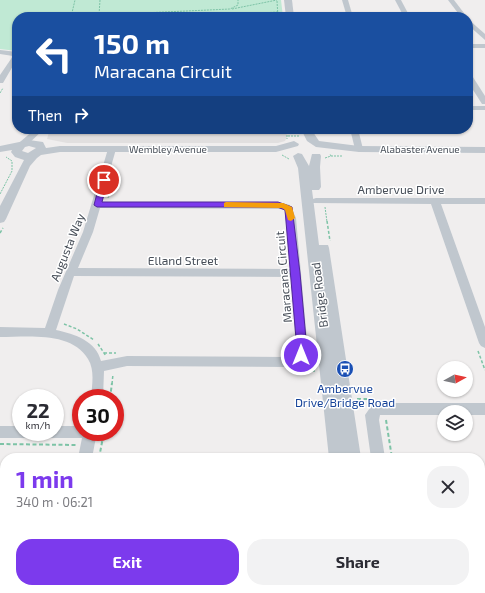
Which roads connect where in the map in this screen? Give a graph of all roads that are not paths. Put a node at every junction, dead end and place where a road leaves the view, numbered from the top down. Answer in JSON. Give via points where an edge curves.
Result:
{"nodes":[{"id":1,"x":288,"y":0,"type":"edge"},
{"id":2,"x":345,"y":0,"type":"edge"},
{"id":3,"x":398,"y":0,"type":"edge"},
{"id":4,"x":451,"y":0,"type":"edge"},
{"id":5,"x":289,"y":12,"type":"edge"},
{"id":6,"x":349,"y":12,"type":"edge"},
{"id":7,"x":404,"y":12,"type":"edge"},
{"id":8,"x":460,"y":12,"type":"edge"},
{"id":9,"x":473,"y":26,"type":"edge"},
{"id":10,"x":485,"y":38,"type":"edge"},
{"id":11,"x":473,"y":46,"type":"edge"},
{"id":12,"x":485,"y":46,"type":"edge"},
{"id":13,"x":0,"y":52,"type":"edge"},
{"id":14,"x":12,"y":53,"type":"edge"},
{"id":15,"x":12,"y":62,"type":"edge"},
{"id":16,"x":0,"y":80,"type":"edge"},
{"id":17,"x":473,"y":84,"type":"edge"},
{"id":18,"x":485,"y":102,"type":"edge"},
{"id":19,"x":473,"y":108,"type":"edge"},
{"id":20,"x":485,"y":108,"type":"edge"},
{"id":21,"x":36,"y":134,"type":"edge"},
{"id":22,"x":39,"y":134,"type":"edge"},
{"id":23,"x":300,"y":134,"type":"edge"},
{"id":24,"x":308,"y":134,"type":"edge"},
{"id":25,"x":355,"y":134,"type":"edge"},
{"id":26,"x":316,"y":144,"type":"junction"},
{"id":27,"x":37,"y":149,"type":"junction"},
{"id":28,"x":112,"y":149,"type":"junction"},
{"id":29,"x":359,"y":149,"type":"junction"},
{"id":30,"x":484,"y":149,"type":"edge"},
{"id":31,"x":20,"y":150,"type":"junction"},
{"id":32,"x":295,"y":150,"type":"junction"},
{"id":33,"x":2,"y":152,"type":"edge"},
{"id":34,"x":316,"y":156,"type":"junction"},
{"id":35,"x":23,"y":171,"type":"junction"},
{"id":36,"x":316,"y":201,"type":"junction"},
{"id":37,"x":435,"y":201,"type":"junction"},
{"id":38,"x":485,"y":201,"type":"edge"},
{"id":39,"x":97,"y":205,"type":"junction"},
{"id":40,"x":0,"y":219,"type":"edge"},
{"id":41,"x":71,"y":272,"type":"junction"},
{"id":42,"x":296,"y":273,"type":"junction"},
{"id":43,"x":0,"y":332,"type":"edge"},
{"id":44,"x":50,"y":332,"type":"junction"},
{"id":45,"x":485,"y":343,"type":"edge"},
{"id":46,"x":98,"y":367,"type":"junction"},
{"id":47,"x":99,"y":389,"type":"edge"},
{"id":48,"x":485,"y":409,"type":"edge"},
{"id":49,"x":0,"y":432,"type":"edge"},
{"id":50,"x":72,"y":432,"type":"edge"},
{"id":51,"x":88,"y":441,"type":"edge"},
{"id":52,"x":86,"y":453,"type":"edge"},
{"id":53,"x":337,"y":453,"type":"edge"},
{"id":54,"x":351,"y":453,"type":"edge"},
{"id":55,"x":377,"y":453,"type":"edge"}],
"edges":[{"from":1,"to":5,"type":"street"},
{"from":2,"to":6,"type":"street"},
{"from":3,"to":7,"type":"street"},
{"from":4,"to":8,"type":"street"},
{"from":9,"to":10,"type":"street"},
{"from":11,"to":12,"type":"street"},
{"from":13,"to":14,"type":"street"},
{"from":15,"to":16,"type":"street"},
{"from":17,"to":18,"type":"street"},
{"from":19,"to":20,"type":"street"},
{"from":21,"to":31,"type":"street"},
{"from":22,"to":27,"type":"street"},
{"from":23,"to":32,"type":"street"},
{"from":24,"to":26,"type":"street"},
{"from":25,"to":29,"type":"street"},
{"from":26,"to":29,"type":"street","name":"Alabaster Avenue"},
{"from":26,"to":32,"type":"street","name":"Alabaster Avenue","via":[[303,141]]},
{"from":26,"to":34,"type":"street","name":"Bridge Road","via":[[320,151]]},
{"from":27,"to":28,"type":"street","name":"Wembley Avenue"},
{"from":27,"to":31,"type":"street","name":"Wembley Avenue"},
{"from":27,"to":35,"type":"street"},
{"from":28,"to":32,"type":"street","name":"Wembley Avenue"},
{"from":28,"to":39,"type":"street","name":"Augusta Way"},
{"from":29,"to":30,"type":"street","name":"Alabaster Avenue"},
{"from":29,"to":34,"type":"street","name":"Alabaster Avenue"},
{"from":31,"to":33,"type":"street"},
{"from":31,"to":35,"type":"street"},
{"from":32,"to":34,"type":"street","name":"Alabaster Avenue","via":[[309,158]]},
{"from":32,"to":53,"type":"street","name":"Bridge Road","via":[[304,168]]},
{"from":34,"to":36,"type":"street","name":"Bridge Road"},
{"from":35,"to":40,"type":"street"},
{"from":36,"to":37,"type":"street","name":"Ambervue Drive"},
{"from":36,"to":54,"type":"street","name":"Bridge Road"},
{"from":37,"to":38,"type":"street","name":"Ambervue Drive"},
{"from":37,"to":45,"type":"street"},
{"from":39,"to":41,"type":"street","name":"Augusta Way"},
{"from":39,"to":42,"type":"street","name":"Maracana Circuit","via":[[283,206],[290,212]]},
{"from":41,"to":42,"type":"street","name":"Elland Street"},
{"from":41,"to":44,"type":"street","name":"Augusta Way"},
{"from":42,"to":46,"type":"street","name":"Maracana Circuit","via":[[302,350],[301,355],[293,361],[127,361]]},
{"from":43,"to":44,"type":"street"},
{"from":44,"to":46,"type":"street","via":[[76,339],[91,353]]},
{"from":46,"to":47,"type":"street"},
{"from":48,"to":55,"type":"street","via":[[377,409],[372,415],[372,420]]},
{"from":49,"to":50,"type":"street"},
{"from":51,"to":52,"type":"street"}]}
